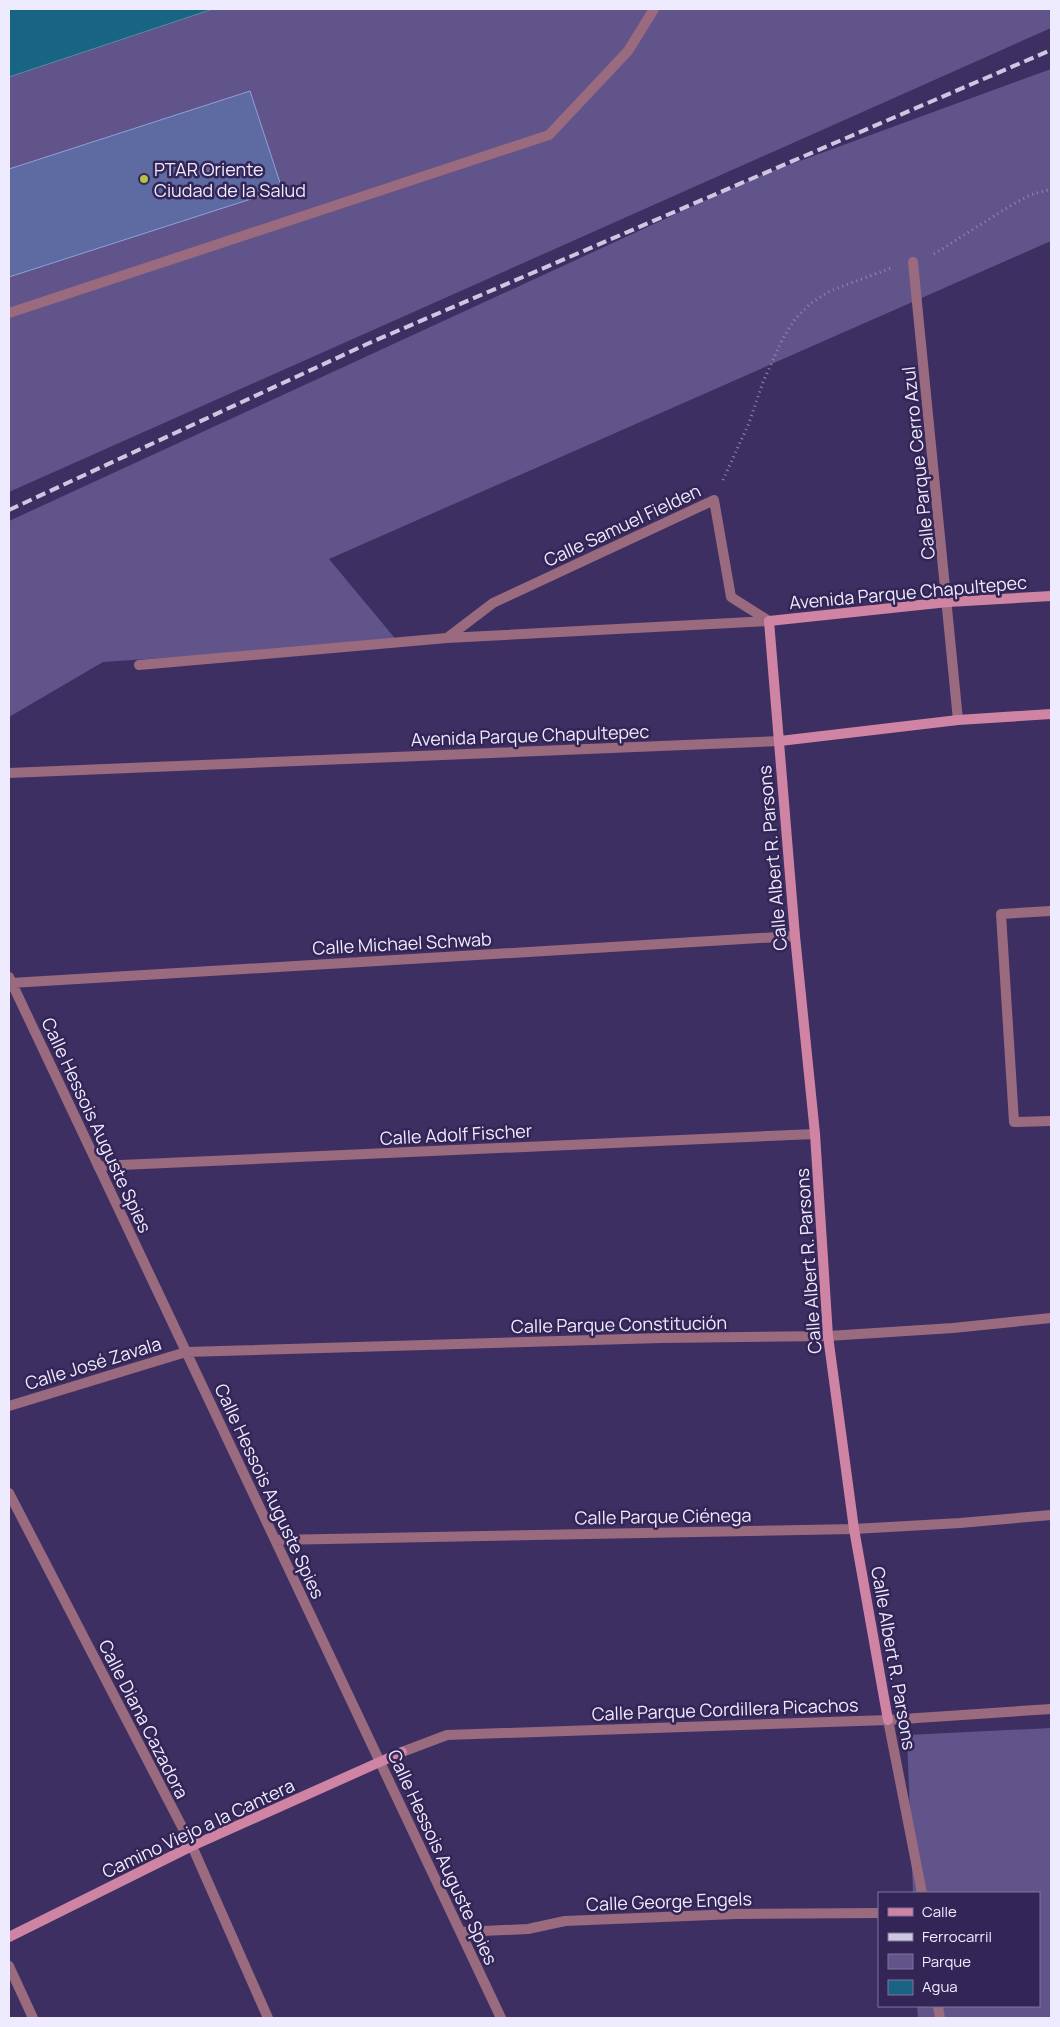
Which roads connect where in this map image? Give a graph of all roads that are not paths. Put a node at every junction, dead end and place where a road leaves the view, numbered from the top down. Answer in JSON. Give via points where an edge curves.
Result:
{"nodes":[{"id":1,"x":654,"y":9,"type":"edge"},
{"id":2,"x":913,"y":262,"type":"road end"},
{"id":3,"x":9,"y":313,"type":"edge"},
{"id":4,"x":1051,"y":596,"type":"edge"},
{"id":5,"x":948,"y":602,"type":"junction"},
{"id":6,"x":769,"y":621,"type":"junction"},
{"id":7,"x":447,"y":638,"type":"junction"},
{"id":8,"x":139,"y":665,"type":"dead end"},
{"id":9,"x":1051,"y":714,"type":"edge"},
{"id":10,"x":958,"y":720,"type":"junction"},
{"id":11,"x":780,"y":741,"type":"junction"},
{"id":12,"x":9,"y":773,"type":"edge"},
{"id":13,"x":1051,"y":911,"type":"edge"},
{"id":14,"x":795,"y":936,"type":"junction"},
{"id":15,"x":10,"y":982,"type":"edge"},
{"id":16,"x":1051,"y":1121,"type":"edge"},
{"id":17,"x":816,"y":1134,"type":"junction"},
{"id":18,"x":98,"y":1166,"type":"junction"},
{"id":19,"x":1051,"y":1318,"type":"edge"},
{"id":20,"x":828,"y":1336,"type":"junction"},
{"id":21,"x":186,"y":1352,"type":"junction"},
{"id":22,"x":9,"y":1406,"type":"edge"},
{"id":23,"x":9,"y":1492,"type":"edge"},
{"id":24,"x":1051,"y":1515,"type":"edge"},
{"id":25,"x":854,"y":1529,"type":"junction"},
{"id":26,"x":275,"y":1540,"type":"junction"},
{"id":27,"x":1051,"y":1709,"type":"edge"},
{"id":28,"x":888,"y":1720,"type":"junction"},
{"id":29,"x":402,"y":1752,"type":"joint"},
{"id":30,"x":380,"y":1762,"type":"junction"},
{"id":31,"x":192,"y":1846,"type":"junction"},
{"id":32,"x":922,"y":1892,"type":"edge"},
{"id":33,"x":878,"y":1913,"type":"edge"},
{"id":34,"x":461,"y":1932,"type":"junction"},
{"id":35,"x":9,"y":1937,"type":"edge"},
{"id":36,"x":9,"y":1966,"type":"edge"},
{"id":37,"x":33,"y":2018,"type":"edge"},
{"id":38,"x":268,"y":2018,"type":"edge"},
{"id":39,"x":502,"y":2018,"type":"edge"}],
"edges":[{"from":1,"to":3,"type":"street","via":[[628,51],[550,135]]},
{"from":2,"to":5,"type":"street","name":"Calle Parque Cerro Azul"},
{"from":4,"to":5,"type":"street","name":"Avenida Parque Chapultepec"},
{"from":5,"to":6,"type":"street","name":"Avenida Parque Chapultepec"},
{"from":5,"to":10,"type":"street","name":"Calle Parque Cerro Azul"},
{"from":6,"to":7,"type":"street","name":"Avenida Parque Chapultepec"},
{"from":6,"to":7,"type":"street","name":"Calle Samuel Fielden","via":[[731,597],[714,500],[493,603]]},
{"from":6,"to":11,"type":"street","name":"Calle Albert R. Parsons"},
{"from":7,"to":8,"type":"street","name":"Avenida Parque Chapultepec"},
{"from":9,"to":10,"type":"street","name":"Avenida Parque Chapultepec"},
{"from":10,"to":11,"type":"street","name":"Avenida Parque Chapultepec"},
{"from":11,"to":12,"type":"street","name":"Avenida Parque Chapultepec"},
{"from":11,"to":14,"type":"street","name":"Calle Albert R. Parsons"},
{"from":13,"to":16,"type":"street","via":[[1000,914],[1014,1122]]},
{"from":14,"to":15,"type":"street","name":"Calle Michael Schwab"},
{"from":14,"to":17,"type":"street","name":"Calle Albert R. Parsons"},
{"from":15,"to":18,"type":"street","name":"Calle Hessois Auguste Spies"},
{"from":17,"to":18,"type":"street","name":"Calle Adolf Fischer"},
{"from":17,"to":20,"type":"street","name":"Calle Albert R. Parsons"},
{"from":18,"to":21,"type":"street","name":"Calle Hessois Auguste Spies"},
{"from":19,"to":20,"type":"street","name":"Calle Parque Constitución"},
{"from":20,"to":21,"type":"street","name":"Calle Parque Constitución"},
{"from":20,"to":25,"type":"street","name":"Calle Albert R. Parsons"},
{"from":21,"to":22,"type":"street","name":"Calle José Zavala"},
{"from":21,"to":26,"type":"street","name":"Calle Hessois Auguste Spies"},
{"from":23,"to":31,"type":"street","name":"Calle Diana Cazadora"},
{"from":24,"to":25,"type":"street","name":"Calle Parque Ciénega"},
{"from":25,"to":26,"type":"street","name":"Calle Parque Ciénega"},
{"from":25,"to":28,"type":"street","name":"Calle Albert R. Parsons"},
{"from":26,"to":30,"type":"street","name":"Calle Hessois Auguste Spies"},
{"from":27,"to":28,"type":"street","name":"Calle Parque Cordillera Picachos"},
{"from":28,"to":29,"type":"street","name":"Calle Parque Cordillera Picachos","via":[[447,1735]]},
{"from":28,"to":32,"type":"street","name":"Calle Albert R. Parsons"},
{"from":29,"to":30,"type":"street","name":"Camino Viejo a la Cantera"},
{"from":30,"to":31,"type":"street","name":"Camino Viejo a la Cantera"},
{"from":30,"to":34,"type":"street","name":"Calle Hessois Auguste Spies"},
{"from":31,"to":35,"type":"street","name":"Camino Viejo a la Cantera"},
{"from":31,"to":38,"type":"street","name":"Calle Diana Cazadora"},
{"from":33,"to":34,"type":"street","name":"Calle George Engels","via":[[584,1920],[528,1928]]},
{"from":34,"to":39,"type":"street","name":"Calle Hessois Auguste Spies"},
{"from":36,"to":37,"type":"street"}]}
